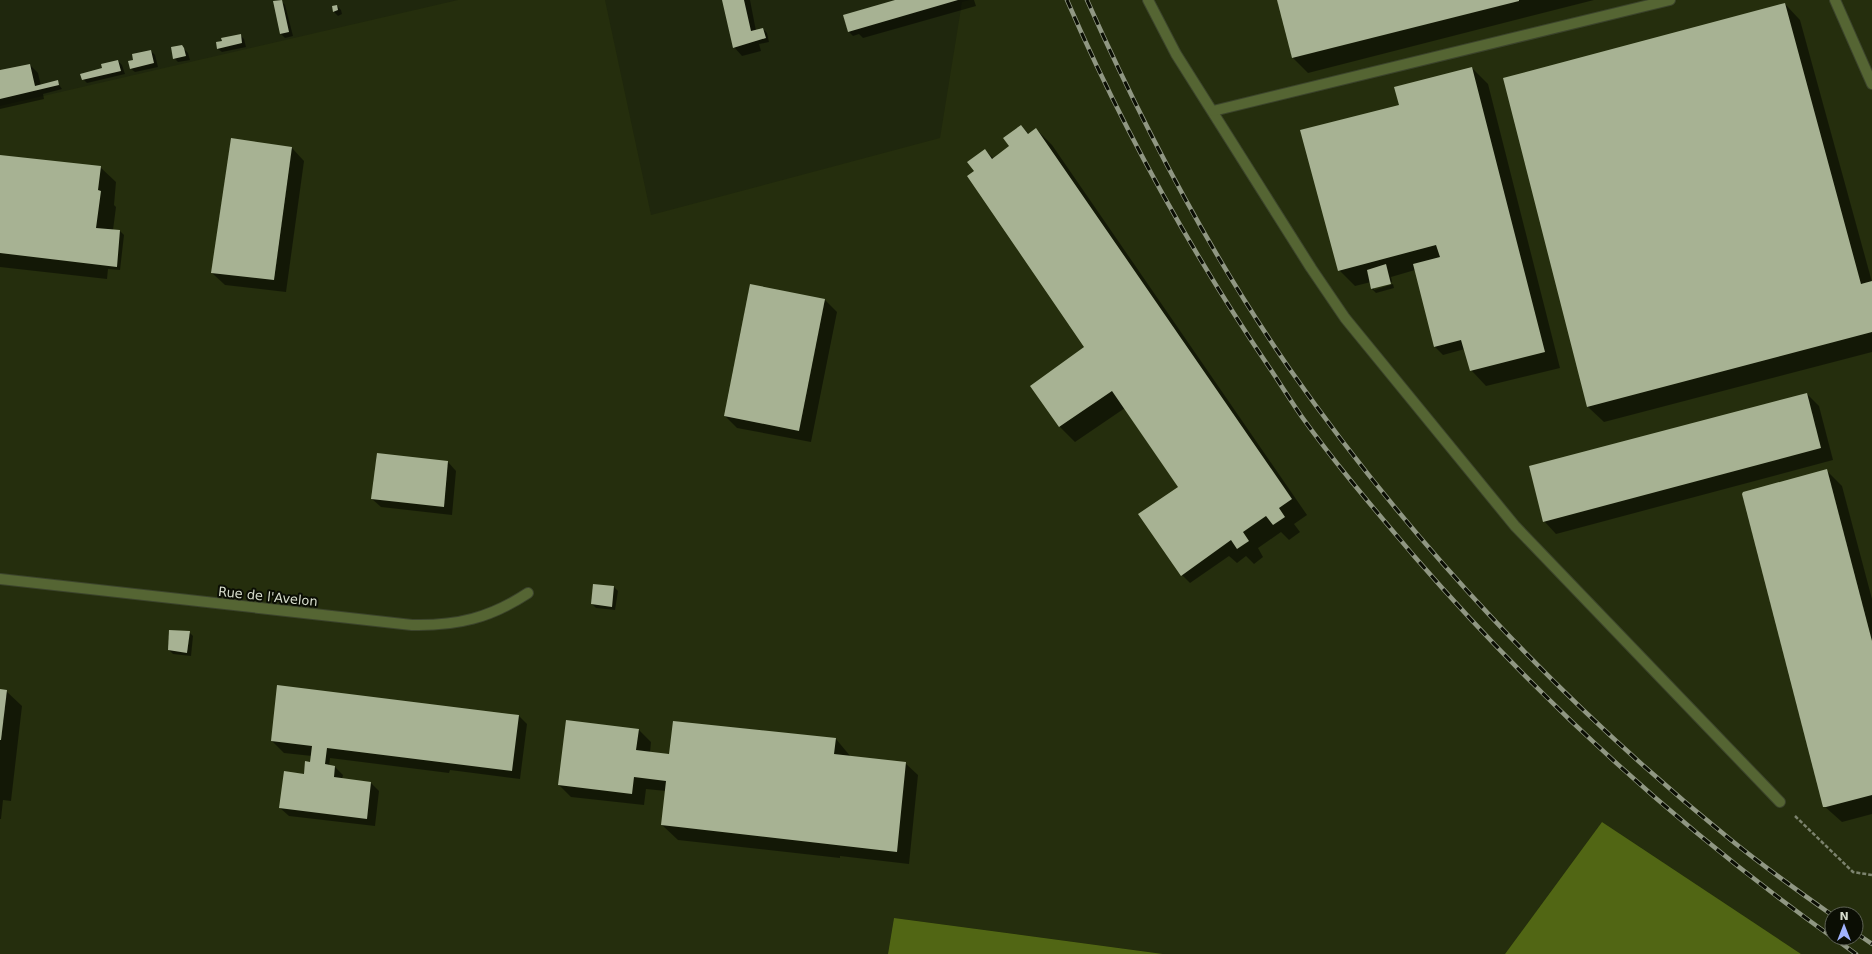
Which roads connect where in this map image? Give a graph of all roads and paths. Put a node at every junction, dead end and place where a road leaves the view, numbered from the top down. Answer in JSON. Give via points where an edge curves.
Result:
{"nodes":[{"id":1,"x":1148,"y":0,"type":"edge"},
{"id":2,"x":1670,"y":0,"type":"edge"},
{"id":3,"x":1835,"y":0,"type":"edge"},
{"id":4,"x":1872,"y":84,"type":"edge"},
{"id":5,"x":1213,"y":111,"type":"junction"},
{"id":6,"x":0,"y":579,"type":"edge"},
{"id":7,"x":528,"y":593,"type":"dead end"},
{"id":8,"x":1780,"y":802,"type":"joint"},
{"id":9,"x":1872,"y":875,"type":"edge"}],
"edges":[{"from":1,"to":5,"type":"street","via":[[1176,54]]},
{"from":2,"to":5,"type":"street"},
{"from":3,"to":4,"type":"street"},
{"from":5,"to":8,"type":"street","via":[[1328,295],[1495,504],[1537,551]]},
{"from":6,"to":7,"type":"street","name":"Rue de l'Avelon","via":[[429,625],[449,624],[492,613]]},
{"from":8,"to":9,"type":"path","via":[[1853,872]]}]}
